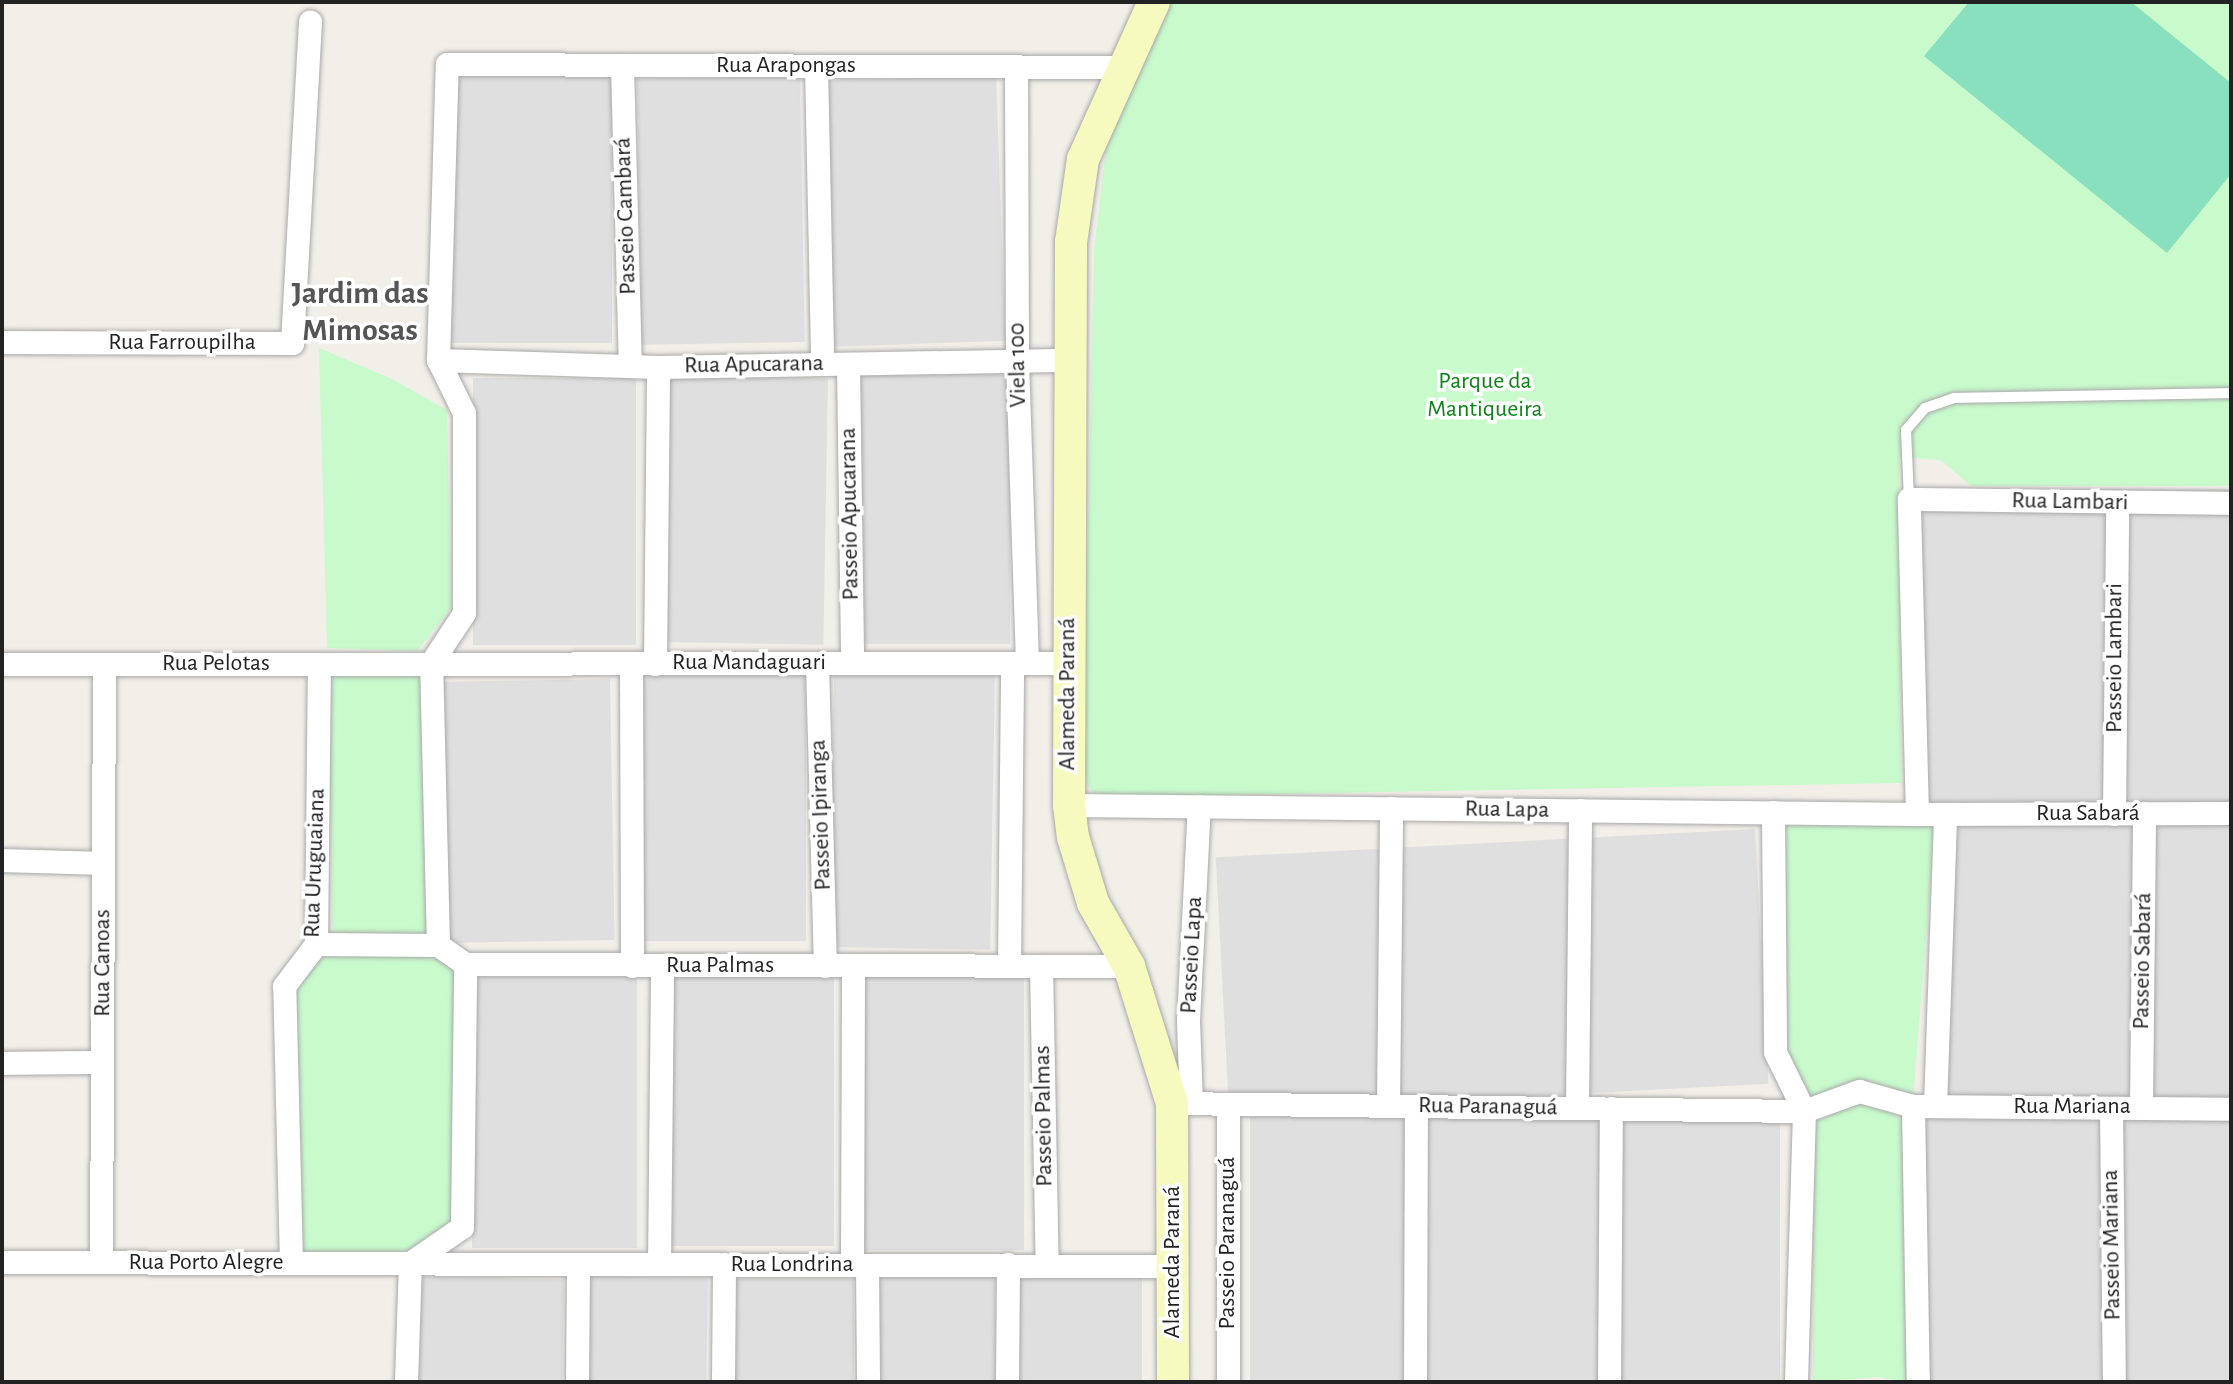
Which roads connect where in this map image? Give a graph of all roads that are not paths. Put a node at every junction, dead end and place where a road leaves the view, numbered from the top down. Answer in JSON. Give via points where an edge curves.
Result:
{"nodes":[{"id":1,"x":1154,"y":2,"type":"edge"},
{"id":2,"x":310,"y":22,"type":"dead end"},
{"id":3,"x":622,"y":65,"type":"junction"},
{"id":4,"x":816,"y":66,"type":"junction"},
{"id":5,"x":1016,"y":67,"type":"junction"},
{"id":6,"x":1125,"y":67,"type":"junction"},
{"id":7,"x":2,"y":342,"type":"edge"},
{"id":8,"x":438,"y":360,"type":"junction"},
{"id":9,"x":1070,"y":360,"type":"junction"},
{"id":10,"x":1017,"y":361,"type":"junction"},
{"id":11,"x":822,"y":364,"type":"junction"},
{"id":12,"x":848,"y":364,"type":"junction"},
{"id":13,"x":630,"y":366,"type":"junction"},
{"id":14,"x":657,"y":367,"type":"junction"},
{"id":15,"x":2231,"y":393,"type":"edge"},
{"id":16,"x":1909,"y":499,"type":"junction"},
{"id":17,"x":2116,"y":503,"type":"junction"},
{"id":18,"x":2231,"y":503,"type":"edge"},
{"id":19,"x":431,"y":663,"type":"junction"},
{"id":20,"x":631,"y":663,"type":"junction"},
{"id":21,"x":817,"y":663,"type":"junction"},
{"id":22,"x":852,"y":663,"type":"junction"},
{"id":23,"x":1019,"y":663,"type":"junction"},
{"id":24,"x":1068,"y":663,"type":"junction"},
{"id":25,"x":2,"y":664,"type":"edge"},
{"id":26,"x":104,"y":664,"type":"junction"},
{"id":27,"x":320,"y":664,"type":"junction"},
{"id":28,"x":654,"y":664,"type":"junction"},
{"id":29,"x":1069,"y":805,"type":"junction"},
{"id":30,"x":1199,"y":806,"type":"junction"},
{"id":31,"x":1391,"y":808,"type":"junction"},
{"id":32,"x":1580,"y":810,"type":"junction"},
{"id":33,"x":1773,"y":812,"type":"junction"},
{"id":34,"x":2144,"y":813,"type":"junction"},
{"id":35,"x":2231,"y":813,"type":"edge"},
{"id":36,"x":1917,"y":814,"type":"junction"},
{"id":37,"x":1945,"y":814,"type":"junction"},
{"id":38,"x":2114,"y":814,"type":"junction"},
{"id":39,"x":2,"y":860,"type":"edge"},
{"id":40,"x":103,"y":863,"type":"junction"},
{"id":41,"x":316,"y":944,"type":"junction"},
{"id":42,"x":438,"y":945,"type":"junction"},
{"id":43,"x":465,"y":964,"type":"junction"},
{"id":44,"x":632,"y":966,"type":"junction"},
{"id":45,"x":662,"y":966,"type":"junction"},
{"id":46,"x":825,"y":966,"type":"junction"},
{"id":47,"x":853,"y":966,"type":"junction"},
{"id":48,"x":1009,"y":966,"type":"junction"},
{"id":49,"x":1041,"y":966,"type":"junction"},
{"id":50,"x":1129,"y":966,"type":"junction"},
{"id":51,"x":102,"y":1062,"type":"junction"},
{"id":52,"x":2,"y":1063,"type":"edge"},
{"id":53,"x":1182,"y":1103,"type":"junction"},
{"id":54,"x":1228,"y":1104,"type":"junction"},
{"id":55,"x":1388,"y":1106,"type":"junction"},
{"id":56,"x":1416,"y":1106,"type":"junction"},
{"id":57,"x":1924,"y":1106,"type":"junction"},
{"id":58,"x":1577,"y":1108,"type":"junction"},
{"id":59,"x":1611,"y":1108,"type":"junction"},
{"id":60,"x":2111,"y":1108,"type":"junction"},
{"id":61,"x":2141,"y":1108,"type":"junction"},
{"id":62,"x":2231,"y":1109,"type":"edge"},
{"id":63,"x":1804,"y":1111,"type":"junction"},
{"id":64,"x":2,"y":1262,"type":"edge"},
{"id":65,"x":101,"y":1262,"type":"junction"},
{"id":66,"x":291,"y":1263,"type":"junction"},
{"id":67,"x":410,"y":1263,"type":"junction"},
{"id":68,"x":578,"y":1264,"type":"junction"},
{"id":69,"x":659,"y":1264,"type":"junction"},
{"id":70,"x":724,"y":1264,"type":"junction"},
{"id":71,"x":1008,"y":1264,"type":"junction"},
{"id":72,"x":859,"y":1265,"type":"junction"},
{"id":73,"x":1047,"y":1265,"type":"junction"},
{"id":74,"x":1173,"y":1266,"type":"junction"},
{"id":75,"x":406,"y":1382,"type":"edge"},
{"id":76,"x":576,"y":1382,"type":"edge"},
{"id":77,"x":723,"y":1382,"type":"edge"},
{"id":78,"x":868,"y":1382,"type":"edge"},
{"id":79,"x":1007,"y":1382,"type":"edge"},
{"id":80,"x":1173,"y":1382,"type":"edge"},
{"id":81,"x":1228,"y":1382,"type":"edge"},
{"id":82,"x":1415,"y":1382,"type":"edge"},
{"id":83,"x":1609,"y":1382,"type":"edge"},
{"id":84,"x":1796,"y":1382,"type":"edge"},
{"id":85,"x":1918,"y":1382,"type":"edge"},
{"id":86,"x":2114,"y":1382,"type":"edge"}],
"edges":[{"from":1,"to":6,"type":"street","name":"Alameda Paraná"},
{"from":2,"to":7,"type":"street","name":"Rua Farroupilha","via":[[292,343]]},
{"from":3,"to":4,"type":"street","name":"Rua Arapongas"},
{"from":3,"to":8,"type":"street","name":"Rua Arapongas","via":[[447,64]]},
{"from":3,"to":13,"type":"street","name":"Passeio Cambará"},
{"from":4,"to":5,"type":"street","name":"Rua Arapongas"},
{"from":4,"to":11,"type":"street"},
{"from":5,"to":6,"type":"street","name":"Rua Arapongas"},
{"from":5,"to":10,"type":"street","name":"Viela 100"},
{"from":6,"to":9,"type":"street","name":"Alameda Paraná","via":[[1083,159],[1071,242]]},
{"from":8,"to":13,"type":"street","name":"Rua Apucarana"},
{"from":8,"to":19,"type":"street","via":[[464,414],[464,613]]},
{"from":9,"to":10,"type":"street","name":"Rua Apucarana"},
{"from":9,"to":24,"type":"street","name":"Alameda Paraná"},
{"from":10,"to":12,"type":"street","name":"Rua Apucarana"},
{"from":10,"to":23,"type":"street","name":"Viela 100"},
{"from":11,"to":12,"type":"street","name":"Rua Apucarana"},
{"from":11,"to":14,"type":"street","name":"Rua Apucarana"},
{"from":12,"to":22,"type":"street","name":"Passeio Apucarana"},
{"from":13,"to":14,"type":"street","name":"Rua Apucarana"},
{"from":14,"to":28,"type":"street"},
{"from":15,"to":16,"type":"lane","via":[[1954,398],[1925,408],[1906,430]]},
{"from":16,"to":17,"type":"street","name":"Rua Lambari"},
{"from":16,"to":36,"type":"street"},
{"from":17,"to":18,"type":"street","name":"Rua Lambari"},
{"from":17,"to":38,"type":"street","name":"Passeio Lambari"},
{"from":19,"to":20,"type":"street","name":"Rua Mandaguari"},
{"from":19,"to":27,"type":"street","name":"Rua Pelotas"},
{"from":19,"to":42,"type":"street"},
{"from":20,"to":28,"type":"street","name":"Rua Mandaguari"},
{"from":20,"to":44,"type":"street"},
{"from":21,"to":22,"type":"street","name":"Rua Mandaguari"},
{"from":21,"to":28,"type":"street","name":"Rua Mandaguari"},
{"from":21,"to":46,"type":"street","name":"Passeio Ipiranga"},
{"from":22,"to":23,"type":"street","name":"Rua Mandaguari"},
{"from":23,"to":24,"type":"street","name":"Rua Mandaguari"},
{"from":23,"to":48,"type":"street"},
{"from":24,"to":29,"type":"street","name":"Alameda Paraná"},
{"from":25,"to":26,"type":"street","name":"Rua Pelotas"},
{"from":26,"to":27,"type":"street","name":"Rua Pelotas"},
{"from":26,"to":40,"type":"street","name":"Rua Canoas"},
{"from":27,"to":41,"type":"street","name":"Rua Uruguaiana"},
{"from":29,"to":30,"type":"street","name":"Rua Lapa"},
{"from":29,"to":50,"type":"street","name":"Alameda Paraná","via":[[1073,837],[1093,903]]},
{"from":30,"to":31,"type":"street","name":"Rua Lapa"},
{"from":30,"to":53,"type":"street","name":"Passeio Lapa"},
{"from":31,"to":32,"type":"street","name":"Rua Lapa"},
{"from":31,"to":55,"type":"street"},
{"from":32,"to":33,"type":"street","name":"Rua Lapa"},
{"from":32,"to":58,"type":"street"},
{"from":33,"to":36,"type":"street","name":"Rua Lapa"},
{"from":33,"to":63,"type":"street","via":[[1775,1052]]},
{"from":34,"to":35,"type":"street","name":"Rua Sabará"},
{"from":34,"to":38,"type":"street","name":"Rua Sabará"},
{"from":34,"to":61,"type":"street","name":"Passeio Sabará"},
{"from":36,"to":37,"type":"street","name":"Rua Lapa"},
{"from":37,"to":38,"type":"street","name":"Rua Sabará"},
{"from":37,"to":57,"type":"street"},
{"from":39,"to":40,"type":"street"},
{"from":40,"to":51,"type":"street","name":"Rua Canoas"},
{"from":41,"to":42,"type":"street"},
{"from":41,"to":66,"type":"street","name":"Rua Uruguaiana","via":[[284,986]]},
{"from":42,"to":43,"type":"street"},
{"from":43,"to":44,"type":"street","name":"Rua Palmas"},
{"from":43,"to":67,"type":"street","via":[[462,1227]]},
{"from":44,"to":45,"type":"street","name":"Rua Palmas"},
{"from":45,"to":46,"type":"street","name":"Rua Palmas"},
{"from":45,"to":69,"type":"street"},
{"from":46,"to":47,"type":"street","name":"Rua Palmas"},
{"from":47,"to":48,"type":"street","name":"Rua Palmas"},
{"from":47,"to":72,"type":"street"},
{"from":48,"to":49,"type":"street","name":"Rua Palmas"},
{"from":49,"to":50,"type":"street","name":"Rua Palmas"},
{"from":49,"to":73,"type":"street","name":"Passeio Palmas"},
{"from":50,"to":53,"type":"street","name":"Alameda Paraná"},
{"from":51,"to":52,"type":"street"},
{"from":51,"to":65,"type":"street","name":"Rua Canoas"},
{"from":53,"to":54,"type":"street","name":"Rua Paranaguá"},
{"from":53,"to":74,"type":"street","name":"Alameda Paraná"},
{"from":54,"to":55,"type":"street","name":"Rua Paranaguá"},
{"from":54,"to":81,"type":"street","name":"Passeio Paranaguá"},
{"from":55,"to":56,"type":"street","name":"Rua Paranaguá"},
{"from":56,"to":58,"type":"street","name":"Rua Paranaguá"},
{"from":56,"to":82,"type":"street"},
{"from":57,"to":60,"type":"street","name":"Rua Mariana"},
{"from":57,"to":63,"type":"street","name":"Rua Mariana","via":[[1859,1091]]},
{"from":57,"to":85,"type":"street"},
{"from":58,"to":59,"type":"street","name":"Rua Paranaguá"},
{"from":59,"to":63,"type":"street","name":"Rua Paranaguá"},
{"from":59,"to":83,"type":"street"},
{"from":60,"to":61,"type":"street","name":"Rua Mariana"},
{"from":60,"to":86,"type":"street","name":"Passeio Mariana"},
{"from":61,"to":62,"type":"street","name":"Rua Mariana"},
{"from":63,"to":84,"type":"street"},
{"from":64,"to":65,"type":"street","name":"Rua Porto Alegre"},
{"from":65,"to":66,"type":"street","name":"Rua Porto Alegre"},
{"from":66,"to":67,"type":"street","name":"Rua Porto Alegre"},
{"from":67,"to":68,"type":"street","name":"Rua Londrina"},
{"from":67,"to":75,"type":"street"},
{"from":68,"to":69,"type":"street","name":"Rua Londrina"},
{"from":68,"to":76,"type":"street"},
{"from":69,"to":70,"type":"street","name":"Rua Londrina"},
{"from":70,"to":72,"type":"street","name":"Rua Londrina"},
{"from":70,"to":77,"type":"street"},
{"from":71,"to":72,"type":"street","name":"Rua Londrina"},
{"from":71,"to":73,"type":"street","name":"Rua Londrina"},
{"from":71,"to":79,"type":"street"},
{"from":72,"to":78,"type":"street"},
{"from":73,"to":74,"type":"street","name":"Rua Londrina"},
{"from":74,"to":80,"type":"street","name":"Alameda Paraná"}]}
